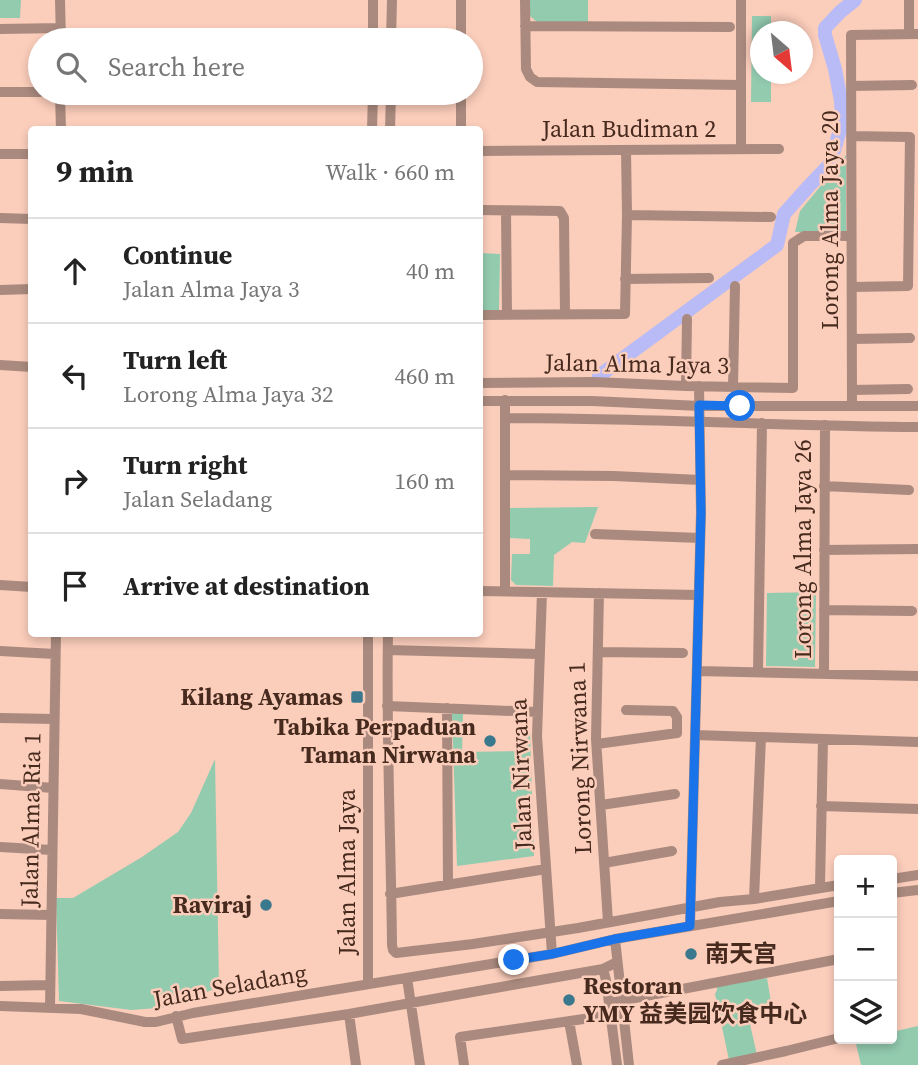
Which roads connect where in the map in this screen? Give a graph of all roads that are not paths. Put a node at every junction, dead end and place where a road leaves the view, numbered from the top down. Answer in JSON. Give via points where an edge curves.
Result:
{"nodes":[{"id":1,"x":61,"y":0,"type":"edge"},
{"id":2,"x":373,"y":0,"type":"edge"},
{"id":3,"x":392,"y":0,"type":"edge"},
{"id":4,"x":461,"y":0,"type":"edge"},
{"id":5,"x":525,"y":0,"type":"edge"},
{"id":6,"x":741,"y":0,"type":"edge"},
{"id":7,"x":908,"y":0,"type":"edge"},
{"id":8,"x":525,"y":26,"type":"junction"},
{"id":9,"x":730,"y":27,"type":"dead end"},
{"id":10,"x":61,"y":28,"type":"edge"},
{"id":11,"x":373,"y":28,"type":"edge"},
{"id":12,"x":391,"y":28,"type":"edge"},
{"id":13,"x":461,"y":28,"type":"edge"},
{"id":14,"x":0,"y":29,"type":"edge"},
{"id":15,"x":28,"y":29,"type":"edge"},
{"id":16,"x":914,"y":34,"type":"edge"},
{"id":17,"x":741,"y":85,"type":"junction"},
{"id":18,"x":912,"y":85,"type":"dead end"},
{"id":19,"x":851,"y":86,"type":"junction"},
{"id":20,"x":0,"y":92,"type":"edge"},
{"id":21,"x":28,"y":92,"type":"edge"},
{"id":22,"x":60,"y":105,"type":"edge"},
{"id":23,"x":373,"y":105,"type":"edge"},
{"id":24,"x":391,"y":105,"type":"edge"},
{"id":25,"x":461,"y":105,"type":"edge"},
{"id":26,"x":61,"y":126,"type":"edge"},
{"id":27,"x":372,"y":126,"type":"edge"},
{"id":28,"x":390,"y":126,"type":"edge"},
{"id":29,"x":461,"y":126,"type":"edge"},
{"id":30,"x":851,"y":136,"type":"junction"},
{"id":31,"x":741,"y":149,"type":"junction"},
{"id":32,"x":779,"y":149,"type":"dead end"},
{"id":33,"x":626,"y":150,"type":"junction"},
{"id":34,"x":483,"y":151,"type":"edge"},
{"id":35,"x":0,"y":154,"type":"edge"},
{"id":36,"x":28,"y":154,"type":"edge"},
{"id":37,"x":483,"y":210,"type":"edge"},
{"id":38,"x":506,"y":211,"type":"junction"},
{"id":39,"x":627,"y":215,"type":"junction"},
{"id":40,"x":771,"y":217,"type":"dead end"},
{"id":41,"x":0,"y":218,"type":"edge"},
{"id":42,"x":28,"y":219,"type":"edge"},
{"id":43,"x":851,"y":236,"type":"junction"},
{"id":44,"x":709,"y":278,"type":"dead end"},
{"id":45,"x":625,"y":279,"type":"junction"},
{"id":46,"x":735,"y":286,"type":"dead end"},
{"id":47,"x":852,"y":287,"type":"junction"},
{"id":48,"x":28,"y":289,"type":"edge"},
{"id":49,"x":0,"y":290,"type":"edge"},
{"id":50,"x":565,"y":314,"type":"junction"},
{"id":51,"x":483,"y":315,"type":"edge"},
{"id":52,"x":507,"y":315,"type":"junction"},
{"id":53,"x":687,"y":319,"type":"dead end"},
{"id":54,"x":910,"y":338,"type":"dead end"},
{"id":55,"x":852,"y":339,"type":"junction"},
{"id":56,"x":0,"y":365,"type":"edge"},
{"id":57,"x":28,"y":367,"type":"edge"},
{"id":58,"x":594,"y":382,"type":"junction"},
{"id":59,"x":483,"y":383,"type":"edge"},
{"id":60,"x":686,"y":386,"type":"junction"},
{"id":61,"x":699,"y":386,"type":"junction"},
{"id":62,"x":733,"y":387,"type":"junction"},
{"id":63,"x":908,"y":389,"type":"dead end"},
{"id":64,"x":852,"y":390,"type":"junction"},
{"id":65,"x":505,"y":400,"type":"junction"},
{"id":66,"x":483,"y":401,"type":"edge"},
{"id":67,"x":592,"y":401,"type":"junction"},
{"id":68,"x":699,"y":405,"type":"junction"},
{"id":69,"x":852,"y":406,"type":"junction"},
{"id":70,"x":918,"y":406,"type":"edge"},
{"id":71,"x":505,"y":418,"type":"junction"},
{"id":72,"x":700,"y":423,"type":"junction"},
{"id":73,"x":762,"y":424,"type":"junction"},
{"id":74,"x":825,"y":425,"type":"junction"},
{"id":75,"x":918,"y":427,"type":"edge"},
{"id":76,"x":505,"y":475,"type":"junction"},
{"id":77,"x":700,"y":480,"type":"junction"},
{"id":78,"x":824,"y":486,"type":"junction"},
{"id":79,"x":909,"y":489,"type":"dead end"},
{"id":80,"x":595,"y":534,"type":"dead end"},
{"id":81,"x":700,"y":538,"type":"junction"},
{"id":82,"x":913,"y":549,"type":"edge"},
{"id":83,"x":824,"y":550,"type":"junction"},
{"id":84,"x":0,"y":585,"type":"edge"},
{"id":85,"x":28,"y":587,"type":"edge"},
{"id":86,"x":483,"y":591,"type":"edge"},
{"id":87,"x":505,"y":591,"type":"junction"},
{"id":88,"x":542,"y":592,"type":"junction"},
{"id":89,"x":598,"y":593,"type":"junction"},
{"id":90,"x":698,"y":596,"type":"junction"},
{"id":91,"x":824,"y":610,"type":"junction"},
{"id":92,"x":912,"y":611,"type":"dead end"},
{"id":93,"x":56,"y":637,"type":"edge"},
{"id":94,"x":368,"y":637,"type":"edge"},
{"id":95,"x":388,"y":637,"type":"edge"},
{"id":96,"x":387,"y":650,"type":"junction"},
{"id":97,"x":0,"y":651,"type":"edge"},
{"id":98,"x":597,"y":652,"type":"junction"},
{"id":99,"x":683,"y":653,"type":"dead end"},
{"id":100,"x":55,"y":654,"type":"junction"},
{"id":101,"x":540,"y":654,"type":"junction"},
{"id":102,"x":697,"y":671,"type":"junction"},
{"id":103,"x":758,"y":673,"type":"junction"},
{"id":104,"x":824,"y":674,"type":"junction"},
{"id":105,"x":918,"y":676,"type":"edge"},
{"id":106,"x":387,"y":706,"type":"junction"},
{"id":107,"x":447,"y":708,"type":"junction"},
{"id":108,"x":626,"y":710,"type":"dead end"},
{"id":109,"x":538,"y":712,"type":"junction"},
{"id":110,"x":0,"y":718,"type":"edge"},
{"id":111,"x":54,"y":719,"type":"junction"},
{"id":112,"x":695,"y":735,"type":"junction"},
{"id":113,"x":761,"y":737,"type":"junction"},
{"id":114,"x":823,"y":739,"type":"junction"},
{"id":115,"x":918,"y":742,"type":"edge"},
{"id":116,"x":597,"y":744,"type":"junction"},
{"id":117,"x":0,"y":784,"type":"edge"},
{"id":118,"x":53,"y":788,"type":"junction"},
{"id":119,"x":675,"y":794,"type":"dead end"},
{"id":120,"x":601,"y":805,"type":"junction"},
{"id":121,"x":821,"y":806,"type":"junction"},
{"id":122,"x":918,"y":809,"type":"edge"},
{"id":123,"x":0,"y":847,"type":"edge"},
{"id":124,"x":52,"y":850,"type":"junction"},
{"id":125,"x":671,"y":851,"type":"dead end"},
{"id":126,"x":604,"y":863,"type":"junction"},
{"id":127,"x":546,"y":869,"type":"junction"},
{"id":128,"x":918,"y":875,"type":"edge"},
{"id":129,"x":897,"y":877,"type":"edge"},
{"id":130,"x":448,"y":885,"type":"junction"},
{"id":131,"x":834,"y":886,"type":"edge"},
{"id":132,"x":820,"y":887,"type":"junction"},
{"id":133,"x":918,"y":890,"type":"edge"},
{"id":134,"x":897,"y":892,"type":"edge"},
{"id":135,"x":390,"y":894,"type":"junction"},
{"id":136,"x":754,"y":899,"type":"junction"},
{"id":137,"x":834,"y":902,"type":"edge"},
{"id":138,"x":691,"y":908,"type":"junction"},
{"id":139,"x":0,"y":914,"type":"edge"},
{"id":140,"x":51,"y":915,"type":"junction"},
{"id":141,"x":608,"y":922,"type":"junction"},
{"id":142,"x":690,"y":926,"type":"junction"},
{"id":143,"x":551,"y":932,"type":"junction"},
{"id":144,"x":615,"y":939,"type":"junction"},
{"id":145,"x":552,"y":954,"type":"junction"},
{"id":146,"x":834,"y":960,"type":"edge"},
{"id":147,"x":617,"y":962,"type":"junction"},
{"id":148,"x":603,"y":969,"type":"junction"},
{"id":149,"x":407,"y":978,"type":"junction"},
{"id":150,"x":50,"y":985,"type":"junction"},
{"id":151,"x":368,"y":985,"type":"junction"},
{"id":152,"x":0,"y":986,"type":"edge"},
{"id":153,"x":622,"y":1001,"type":"junction"},
{"id":154,"x":411,"y":1003,"type":"junction"},
{"id":155,"x":0,"y":1006,"type":"edge"},
{"id":156,"x":50,"y":1007,"type":"junction"},
{"id":157,"x":610,"y":1009,"type":"junction"},
{"id":158,"x":349,"y":1014,"type":"junction"},
{"id":159,"x":176,"y":1016,"type":"junction"},
{"id":160,"x":569,"y":1021,"type":"junction"},
{"id":161,"x":834,"y":1039,"type":"edge"},
{"id":162,"x":356,"y":1065,"type":"edge"},
{"id":163,"x":420,"y":1065,"type":"edge"},
{"id":164,"x":464,"y":1065,"type":"edge"},
{"id":165,"x":577,"y":1065,"type":"edge"},
{"id":166,"x":617,"y":1065,"type":"edge"},
{"id":167,"x":629,"y":1065,"type":"edge"},
{"id":168,"x":723,"y":1065,"type":"edge"}],
"edges":[{"from":1,"to":10,"type":"street"},
{"from":2,"to":11,"type":"street"},
{"from":3,"to":12,"type":"street"},
{"from":4,"to":13,"type":"street"},
{"from":5,"to":8,"type":"street"},
{"from":6,"to":17,"type":"street"},
{"from":7,"to":16,"type":"street"},
{"from":8,"to":9,"type":"street"},
{"from":8,"to":17,"type":"street","via":[[526,69],[537,82]]},
{"from":14,"to":15,"type":"street"},
{"from":16,"to":19,"type":"street","name":"Lorong Alma Jaya 20","via":[[851,35]]},
{"from":17,"to":31,"type":"street"},
{"from":18,"to":19,"type":"street"},
{"from":19,"to":30,"type":"street","name":"Lorong Alma Jaya 20"},
{"from":20,"to":21,"type":"street"},
{"from":22,"to":26,"type":"street"},
{"from":23,"to":27,"type":"street"},
{"from":24,"to":28,"type":"street"},
{"from":25,"to":29,"type":"street"},
{"from":30,"to":43,"type":"street","name":"Lorong Alma Jaya 20"},
{"from":30,"to":47,"type":"street","via":[[910,137],[908,286]]},
{"from":31,"to":32,"type":"street","name":"Jalan Budiman 2"},
{"from":31,"to":33,"type":"street","name":"Jalan Budiman 2"},
{"from":33,"to":34,"type":"street","name":"Jalan Budiman 2"},
{"from":33,"to":39,"type":"street"},
{"from":35,"to":36,"type":"street"},
{"from":37,"to":38,"type":"street"},
{"from":38,"to":50,"type":"street","via":[[561,211]]},
{"from":38,"to":52,"type":"street"},
{"from":39,"to":40,"type":"street"},
{"from":39,"to":45,"type":"street"},
{"from":41,"to":42,"type":"street"},
{"from":43,"to":47,"type":"street","name":"Lorong Alma Jaya 20"},
{"from":43,"to":62,"type":"street","name":"Jalan Alma Jaya 3","via":[[804,236],[793,243],[793,388]]},
{"from":44,"to":45,"type":"street"},
{"from":45,"to":50,"type":"street","via":[[625,314]]},
{"from":46,"to":62,"type":"street"},
{"from":47,"to":55,"type":"street","name":"Lorong Alma Jaya 20"},
{"from":48,"to":49,"type":"street"},
{"from":50,"to":52,"type":"street"},
{"from":51,"to":52,"type":"street"},
{"from":53,"to":60,"type":"street"},
{"from":54,"to":55,"type":"street"},
{"from":55,"to":64,"type":"street","name":"Lorong Alma Jaya 20"},
{"from":56,"to":57,"type":"street"},
{"from":58,"to":59,"type":"street","name":"Jalan Alma Jaya 3"},
{"from":58,"to":60,"type":"street","name":"Jalan Alma Jaya 3"},
{"from":58,"to":67,"type":"street"},
{"from":60,"to":61,"type":"street","name":"Jalan Alma Jaya 3"},
{"from":61,"to":62,"type":"street","name":"Jalan Alma Jaya 3"},
{"from":61,"to":68,"type":"street"},
{"from":63,"to":64,"type":"street"},
{"from":64,"to":69,"type":"street","name":"Lorong Alma Jaya 20"},
{"from":65,"to":66,"type":"street","name":"Jalan Alma Jaya 3"},
{"from":65,"to":67,"type":"street","name":"Jalan Alma Jaya 3"},
{"from":65,"to":71,"type":"street"},
{"from":67,"to":68,"type":"street","name":"Jalan Alma Jaya 3"},
{"from":68,"to":69,"type":"street","name":"Jalan Alma Jaya 3"},
{"from":68,"to":72,"type":"street"},
{"from":69,"to":70,"type":"street","name":"Jalan Alma Jaya 3"},
{"from":71,"to":72,"type":"street"},
{"from":71,"to":76,"type":"street"},
{"from":72,"to":73,"type":"street"},
{"from":72,"to":77,"type":"street"},
{"from":73,"to":74,"type":"street"},
{"from":73,"to":103,"type":"street"},
{"from":74,"to":75,"type":"street"},
{"from":74,"to":78,"type":"street","name":"Lorong Alma Jaya 26"},
{"from":76,"to":77,"type":"street"},
{"from":76,"to":87,"type":"street"},
{"from":77,"to":81,"type":"street"},
{"from":78,"to":79,"type":"street"},
{"from":78,"to":83,"type":"street","name":"Lorong Alma Jaya 26"},
{"from":80,"to":81,"type":"street"},
{"from":81,"to":90,"type":"street"},
{"from":82,"to":83,"type":"street"},
{"from":83,"to":91,"type":"street","name":"Lorong Alma Jaya 26"},
{"from":84,"to":85,"type":"street"},
{"from":86,"to":87,"type":"street"},
{"from":87,"to":88,"type":"street"},
{"from":88,"to":89,"type":"street"},
{"from":88,"to":101,"type":"street","name":"Jalan Nirwana"},
{"from":89,"to":90,"type":"street"},
{"from":89,"to":98,"type":"street","name":"Lorong Nirwana 1"},
{"from":90,"to":102,"type":"street"},
{"from":91,"to":92,"type":"street"},
{"from":91,"to":104,"type":"street","name":"Lorong Alma Jaya 26"},
{"from":93,"to":100,"type":"street","name":"Jalan Alma Ria 1"},
{"from":94,"to":151,"type":"street","name":"Jalan Alma Jaya"},
{"from":95,"to":96,"type":"street"},
{"from":96,"to":101,"type":"street"},
{"from":96,"to":106,"type":"street"},
{"from":97,"to":100,"type":"street"},
{"from":98,"to":99,"type":"street"},
{"from":98,"to":116,"type":"street","name":"Lorong Nirwana 1"},
{"from":100,"to":111,"type":"street","name":"Jalan Alma Ria 1"},
{"from":101,"to":109,"type":"street","name":"Jalan Nirwana"},
{"from":102,"to":103,"type":"street"},
{"from":102,"to":112,"type":"street"},
{"from":103,"to":104,"type":"street"},
{"from":104,"to":105,"type":"street"},
{"from":106,"to":107,"type":"street"},
{"from":106,"to":135,"type":"street"},
{"from":107,"to":109,"type":"street"},
{"from":107,"to":130,"type":"street"},
{"from":108,"to":116,"type":"street","via":[[673,711],[677,733]]},
{"from":109,"to":127,"type":"street","name":"Jalan Nirwana"},
{"from":110,"to":111,"type":"street"},
{"from":111,"to":118,"type":"street","name":"Jalan Alma Ria 1"},
{"from":112,"to":113,"type":"street"},
{"from":112,"to":138,"type":"street"},
{"from":113,"to":114,"type":"street"},
{"from":113,"to":136,"type":"street"},
{"from":114,"to":115,"type":"street"},
{"from":114,"to":121,"type":"street"},
{"from":116,"to":120,"type":"street","name":"Lorong Nirwana 1"},
{"from":117,"to":118,"type":"street"},
{"from":118,"to":124,"type":"street","name":"Jalan Alma Ria 1"},
{"from":119,"to":120,"type":"street"},
{"from":120,"to":126,"type":"street","name":"Lorong Nirwana 1"},
{"from":121,"to":122,"type":"street"},
{"from":121,"to":132,"type":"street"},
{"from":123,"to":124,"type":"street"},
{"from":124,"to":140,"type":"street","name":"Jalan Alma Ria 1"},
{"from":125,"to":126,"type":"street"},
{"from":126,"to":141,"type":"street","name":"Lorong Nirwana 1"},
{"from":127,"to":130,"type":"street"},
{"from":127,"to":143,"type":"street","name":"Jalan Nirwana"},
{"from":128,"to":129,"type":"street"},
{"from":130,"to":135,"type":"street"},
{"from":131,"to":132,"type":"street"},
{"from":132,"to":136,"type":"street"},
{"from":133,"to":134,"type":"street"},
{"from":135,"to":143,"type":"street","via":[[396,953]]},
{"from":136,"to":138,"type":"street"},
{"from":137,"to":142,"type":"street","name":"Jalan Seladang"},
{"from":138,"to":141,"type":"street"},
{"from":138,"to":142,"type":"street"},
{"from":139,"to":140,"type":"street"},
{"from":140,"to":150,"type":"street","name":"Jalan Alma Ria 1"},
{"from":141,"to":143,"type":"street"},
{"from":142,"to":144,"type":"street","name":"Jalan Seladang"},
{"from":143,"to":145,"type":"street","name":"Jalan Nirwana"},
{"from":144,"to":145,"type":"street","name":"Jalan Seladang"},
{"from":144,"to":147,"type":"street"},
{"from":145,"to":149,"type":"street","name":"Jalan Seladang"},
{"from":146,"to":153,"type":"street"},
{"from":147,"to":148,"type":"street"},
{"from":147,"to":153,"type":"street"},
{"from":148,"to":154,"type":"street"},
{"from":148,"to":157,"type":"street"},
{"from":149,"to":151,"type":"street","name":"Jalan Seladang"},
{"from":149,"to":154,"type":"street"},
{"from":150,"to":152,"type":"street"},
{"from":150,"to":156,"type":"street","name":"Jalan Alma Ria 1"},
{"from":151,"to":159,"type":"street","name":"Jalan Seladang"},
{"from":153,"to":157,"type":"street"},
{"from":153,"to":167,"type":"street"},
{"from":154,"to":158,"type":"street"},
{"from":154,"to":163,"type":"street"},
{"from":155,"to":156,"type":"street","name":"Jalan Seladang"},
{"from":156,"to":159,"type":"street","name":"Jalan Seladang","via":[[145,1022]]},
{"from":157,"to":160,"type":"street"},
{"from":157,"to":166,"type":"street"},
{"from":158,"to":159,"type":"street","via":[[182,1039]]},
{"from":158,"to":162,"type":"street"},
{"from":160,"to":164,"type":"street","via":[[460,1037]]},
{"from":160,"to":165,"type":"street"},
{"from":161,"to":168,"type":"street"}]}
